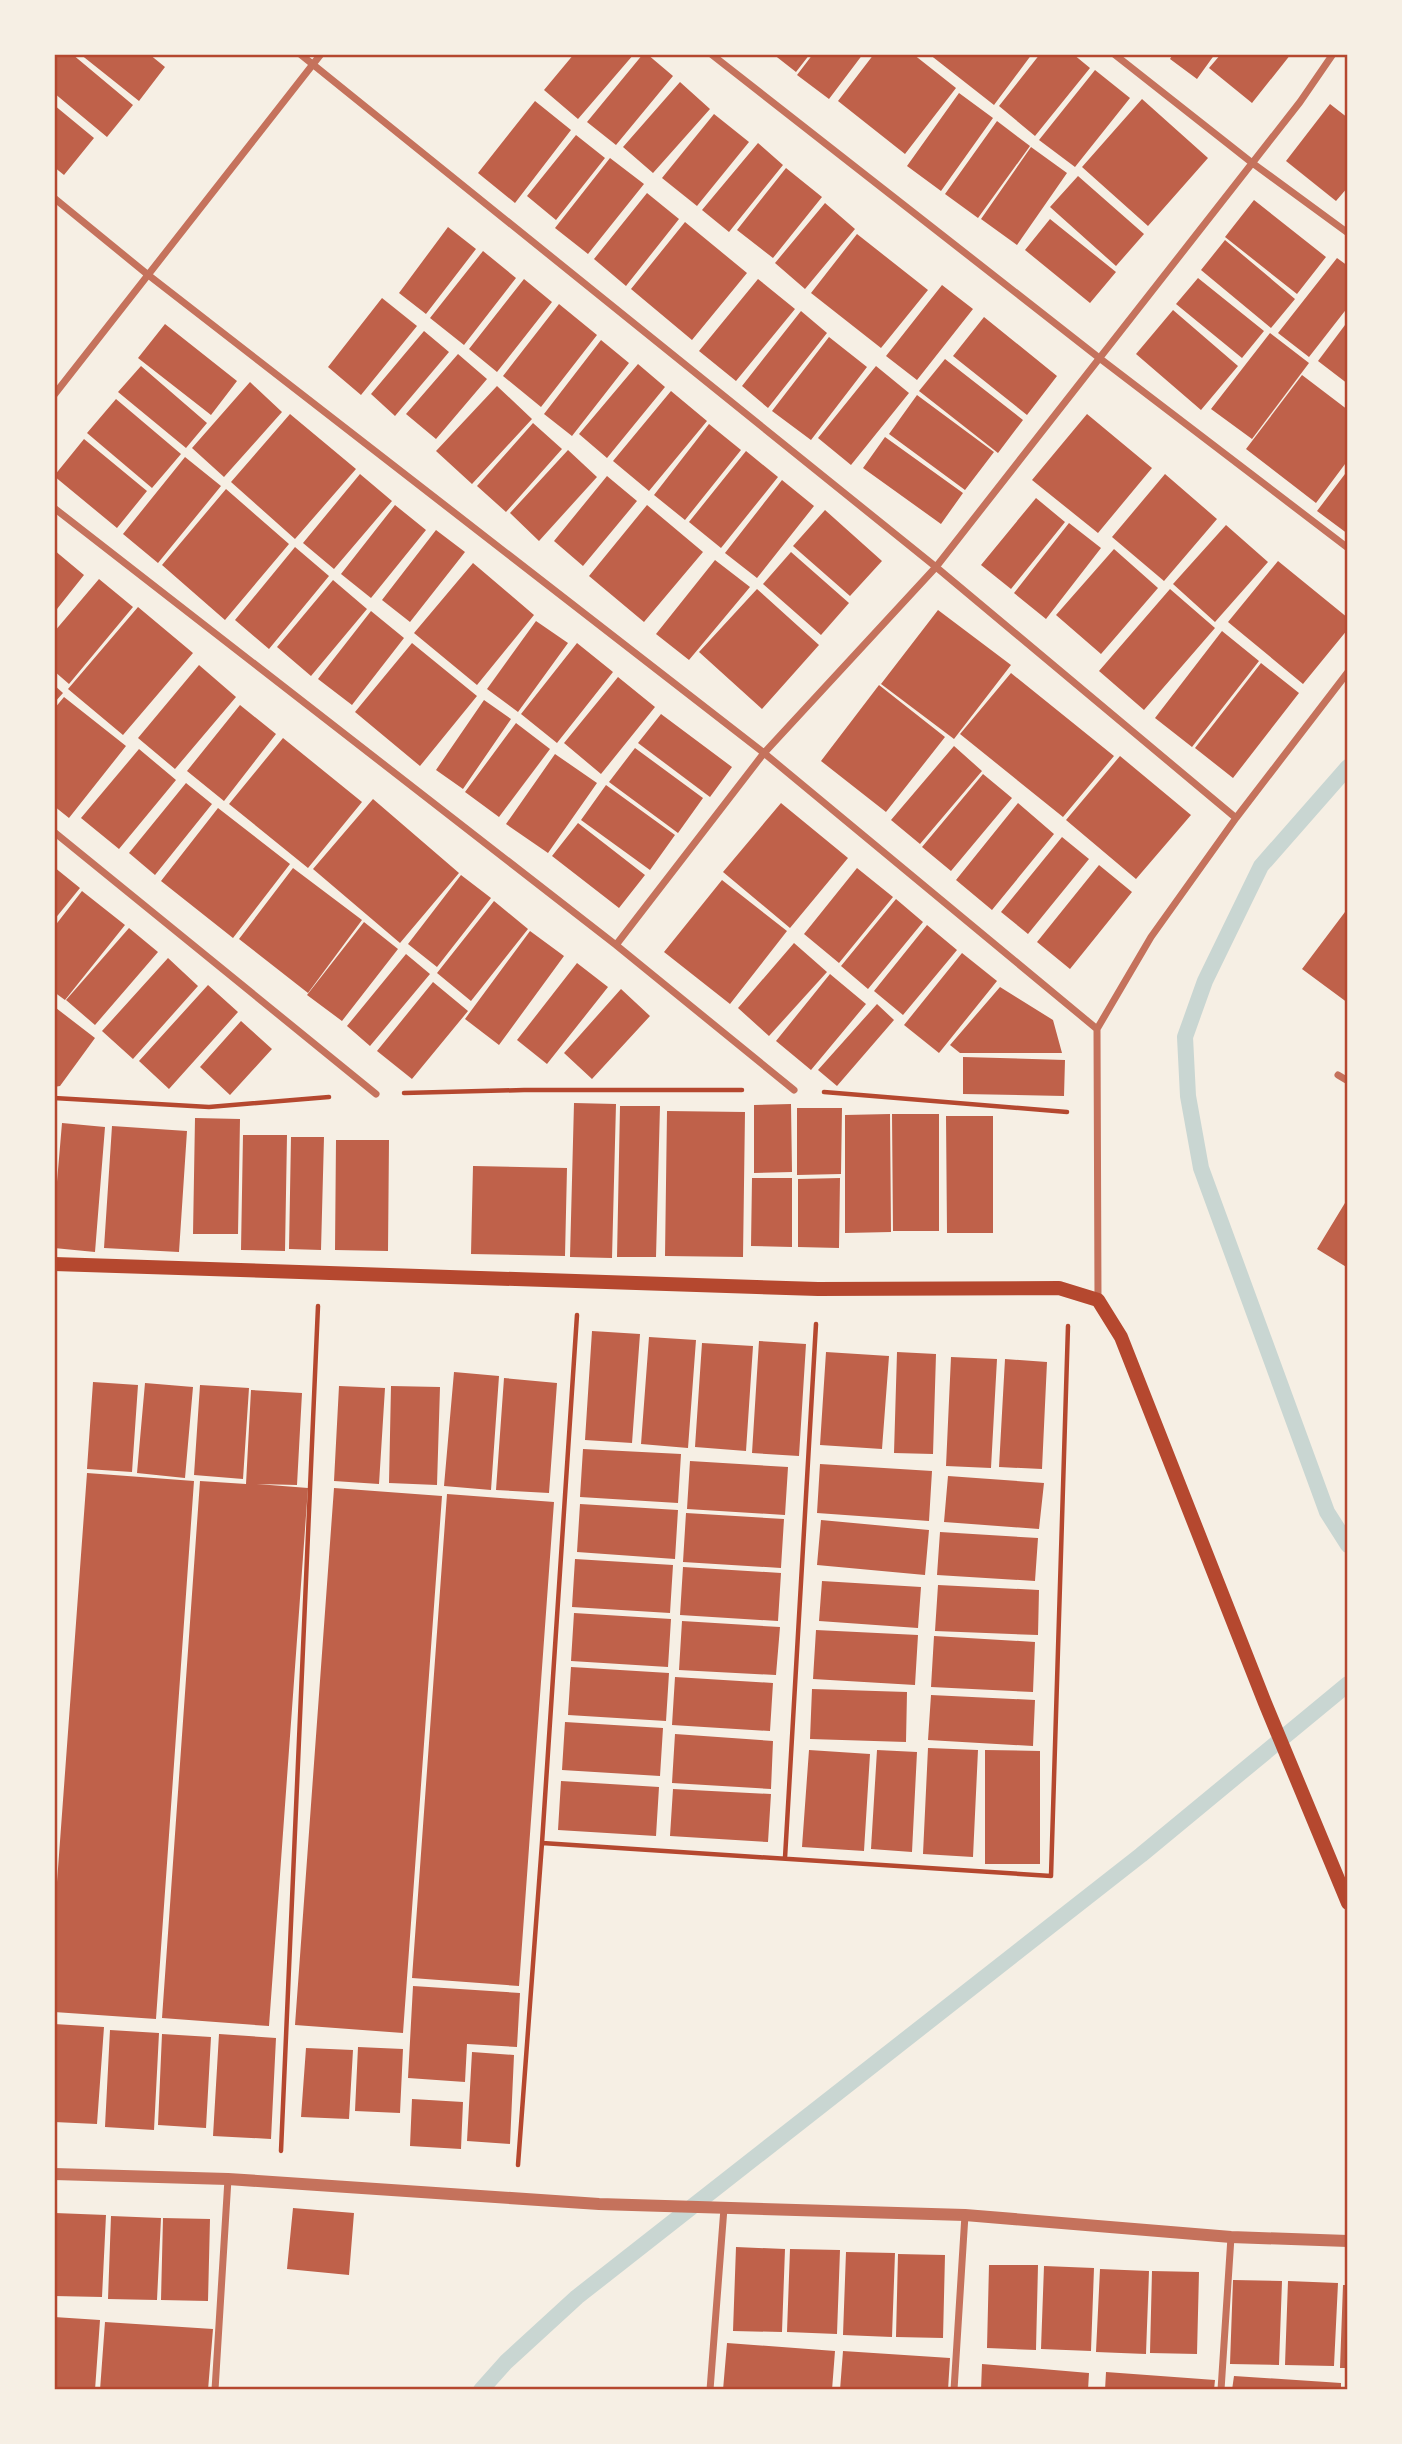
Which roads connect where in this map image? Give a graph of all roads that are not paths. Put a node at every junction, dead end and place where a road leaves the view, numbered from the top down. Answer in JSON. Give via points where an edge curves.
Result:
{"nodes":[{"id":1,"x":300,"y":54,"type":"edge"},
{"id":2,"x":321,"y":54,"type":"edge"},
{"id":3,"x":711,"y":54,"type":"edge"},
{"id":4,"x":1114,"y":54,"type":"edge"},
{"id":5,"x":1333,"y":54,"type":"edge"},
{"id":6,"x":313,"y":64,"type":"junction"},
{"id":7,"x":1251,"y":162,"type":"junction"},
{"id":8,"x":54,"y":198,"type":"edge"},
{"id":9,"x":1348,"y":233,"type":"edge"},
{"id":10,"x":147,"y":274,"type":"junction"},
{"id":11,"x":1098,"y":357,"type":"junction"},
{"id":12,"x":54,"y":394,"type":"edge"},
{"id":13,"x":54,"y":508,"type":"edge"},
{"id":14,"x":1348,"y":548,"type":"edge"},
{"id":15,"x":936,"y":567,"type":"junction"},
{"id":16,"x":1348,"y":672,"type":"edge"},
{"id":17,"x":764,"y":753,"type":"junction"},
{"id":18,"x":1236,"y":818,"type":"junction"},
{"id":19,"x":54,"y":832,"type":"edge"},
{"id":20,"x":616,"y":945,"type":"junction"},
{"id":21,"x":1097,"y":1029,"type":"junction"},
{"id":22,"x":1338,"y":1075,"type":"dead end"},
{"id":23,"x":1348,"y":1081,"type":"edge"},
{"id":24,"x":794,"y":1090,"type":"road end"},
{"id":25,"x":376,"y":1094,"type":"road end"},
{"id":26,"x":54,"y":1264,"type":"edge"},
{"id":27,"x":1098,"y":1300,"type":"junction"},
{"id":28,"x":1348,"y":1903,"type":"edge"},
{"id":29,"x":54,"y":2174,"type":"edge"},
{"id":30,"x":228,"y":2179,"type":"junction"},
{"id":31,"x":724,"y":2208,"type":"junction"},
{"id":32,"x":965,"y":2215,"type":"junction"},
{"id":33,"x":1231,"y":2237,"type":"junction"},
{"id":34,"x":1348,"y":2241,"type":"edge"},
{"id":35,"x":215,"y":2390,"type":"edge"},
{"id":36,"x":710,"y":2390,"type":"edge"},
{"id":37,"x":954,"y":2390,"type":"edge"},
{"id":38,"x":1222,"y":2390,"type":"edge"}],
"edges":[{"from":1,"to":6,"type":"street"},
{"from":2,"to":6,"type":"street"},
{"from":3,"to":11,"type":"street"},
{"from":4,"to":7,"type":"street"},
{"from":5,"to":7,"type":"street"},
{"from":6,"to":10,"type":"street"},
{"from":6,"to":15,"type":"street"},
{"from":7,"to":9,"type":"street"},
{"from":7,"to":11,"type":"street"},
{"from":8,"to":10,"type":"street"},
{"from":10,"to":12,"type":"street"},
{"from":10,"to":17,"type":"street"},
{"from":11,"to":14,"type":"street"},
{"from":11,"to":15,"type":"street"},
{"from":13,"to":20,"type":"street"},
{"from":15,"to":17,"type":"street"},
{"from":15,"to":18,"type":"street"},
{"from":16,"to":18,"type":"street"},
{"from":17,"to":20,"type":"street"},
{"from":17,"to":21,"type":"street"},
{"from":18,"to":21,"type":"street","via":[[1151,937]]},
{"from":19,"to":25,"type":"street"},
{"from":20,"to":24,"type":"street"},
{"from":21,"to":27,"type":"street"},
{"from":22,"to":23,"type":"street"},
{"from":26,"to":27,"type":"main road","via":[[818,1289],[1059,1288]]},
{"from":27,"to":28,"type":"main road","via":[[1121,1337]]},
{"from":29,"to":30,"type":"street"},
{"from":30,"to":31,"type":"street"},
{"from":30,"to":35,"type":"street"},
{"from":31,"to":32,"type":"street"},
{"from":31,"to":36,"type":"street"},
{"from":32,"to":33,"type":"street"},
{"from":32,"to":37,"type":"street"},
{"from":33,"to":34,"type":"street"},
{"from":33,"to":38,"type":"street"}]}
